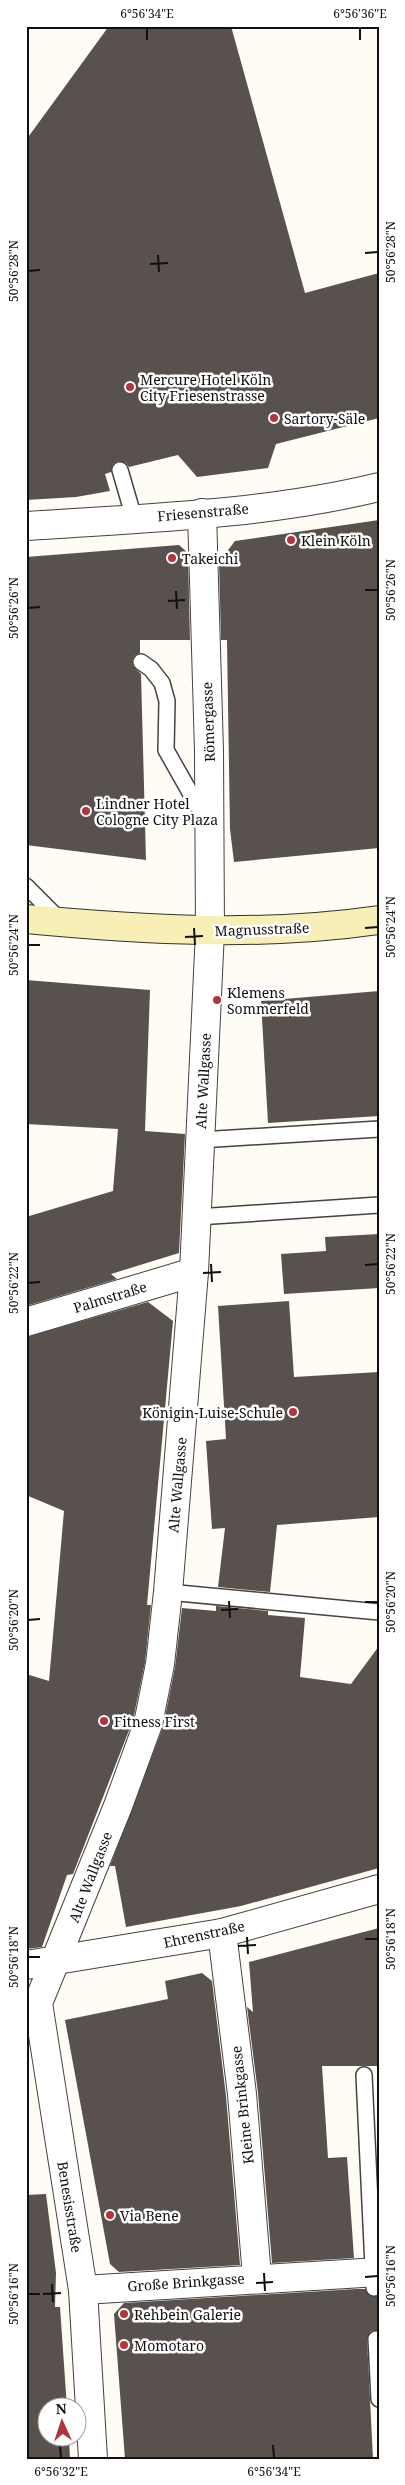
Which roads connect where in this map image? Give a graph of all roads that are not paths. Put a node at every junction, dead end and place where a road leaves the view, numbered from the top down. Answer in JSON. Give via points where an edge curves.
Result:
{"nodes":[{"id":1,"x":120,"y":470,"type":"dead end"},
{"id":2,"x":379,"y":487,"type":"edge"},
{"id":3,"x":202,"y":514,"type":"junction"},
{"id":4,"x":134,"y":518,"type":"junction"},
{"id":5,"x":26,"y":526,"type":"edge"},
{"id":6,"x":141,"y":662,"type":"dead end"},
{"id":7,"x":210,"y":827,"type":"junction"},
{"id":8,"x":26,"y":886,"type":"edge"},
{"id":9,"x":26,"y":919,"type":"edge"},
{"id":10,"x":379,"y":920,"type":"edge"},
{"id":11,"x":63,"y":923,"type":"junction"},
{"id":12,"x":210,"y":931,"type":"junction"},
{"id":13,"x":379,"y":1129,"type":"edge"},
{"id":14,"x":200,"y":1140,"type":"junction"},
{"id":15,"x":379,"y":1204,"type":"edge"},
{"id":16,"x":197,"y":1217,"type":"junction"},
{"id":17,"x":194,"y":1272,"type":"junction"},
{"id":18,"x":26,"y":1322,"type":"edge"},
{"id":19,"x":168,"y":1592,"type":"junction"},
{"id":20,"x":379,"y":1612,"type":"edge"},
{"id":21,"x":379,"y":1889,"type":"edge"},
{"id":22,"x":222,"y":1933,"type":"junction"},
{"id":23,"x":57,"y":1961,"type":"junction"},
{"id":24,"x":26,"y":1965,"type":"edge"},
{"id":25,"x":32,"y":2003,"type":"edge"},
{"id":26,"x":364,"y":2074,"type":"dead end"},
{"id":27,"x":375,"y":2277,"type":"edge"},
{"id":28,"x":256,"y":2278,"type":"junction"},
{"id":29,"x":83,"y":2290,"type":"junction"},
{"id":30,"x":376,"y":2339,"type":"dead end"},
{"id":31,"x":379,"y":2399,"type":"edge"},
{"id":32,"x":93,"y":2459,"type":"edge"}],
"edges":[{"from":1,"to":4,"type":"lane"},
{"from":2,"to":3,"type":"street","name":"Friesenstraße","via":[[336,497]]},
{"from":3,"to":4,"type":"street","name":"Friesenstraße"},
{"from":3,"to":7,"type":"street","name":"Römergasse"},
{"from":4,"to":5,"type":"street","name":"Friesenstraße"},
{"from":6,"to":7,"type":"lane","via":[[156,674],[165,692],[169,758]]},
{"from":7,"to":12,"type":"street","name":"Römergasse"},
{"from":8,"to":11,"type":"lane"},
{"from":9,"to":11,"type":"street","name":"Magnusstraße"},
{"from":10,"to":12,"type":"street","name":"Magnusstraße","via":[[311,927]]},
{"from":11,"to":12,"type":"street","name":"Magnusstraße"},
{"from":12,"to":14,"type":"street","name":"Alte Wallgasse"},
{"from":13,"to":14,"type":"lane"},
{"from":14,"to":16,"type":"street","name":"Alte Wallgasse"},
{"from":15,"to":16,"type":"lane"},
{"from":16,"to":17,"type":"street","name":"Alte Wallgasse"},
{"from":17,"to":18,"type":"street","name":"Palmstraße"},
{"from":17,"to":19,"type":"street","name":"Alte Wallgasse"},
{"from":19,"to":20,"type":"lane"},
{"from":19,"to":23,"type":"street","name":"Alte Wallgasse","via":[[160,1664],[148,1724]]},
{"from":21,"to":22,"type":"street","name":"Ehrenstraße"},
{"from":22,"to":23,"type":"street","name":"Ehrenstraße"},
{"from":22,"to":28,"type":"street","name":"Kleine Brinkgasse","via":[[242,2094]]},
{"from":23,"to":24,"type":"street","name":"Ehrenstraße"},
{"from":23,"to":25,"type":"street","name":"Benesisstraße"},
{"from":25,"to":29,"type":"street","name":"Benesisstraße"},
{"from":26,"to":27,"type":"lane"},
{"from":27,"to":28,"type":"street","name":"Große Brinkgasse"},
{"from":28,"to":29,"type":"street","name":"Große Brinkgasse"},
{"from":29,"to":32,"type":"street","name":"Benesisstraße"},
{"from":30,"to":31,"type":"lane"}]}
